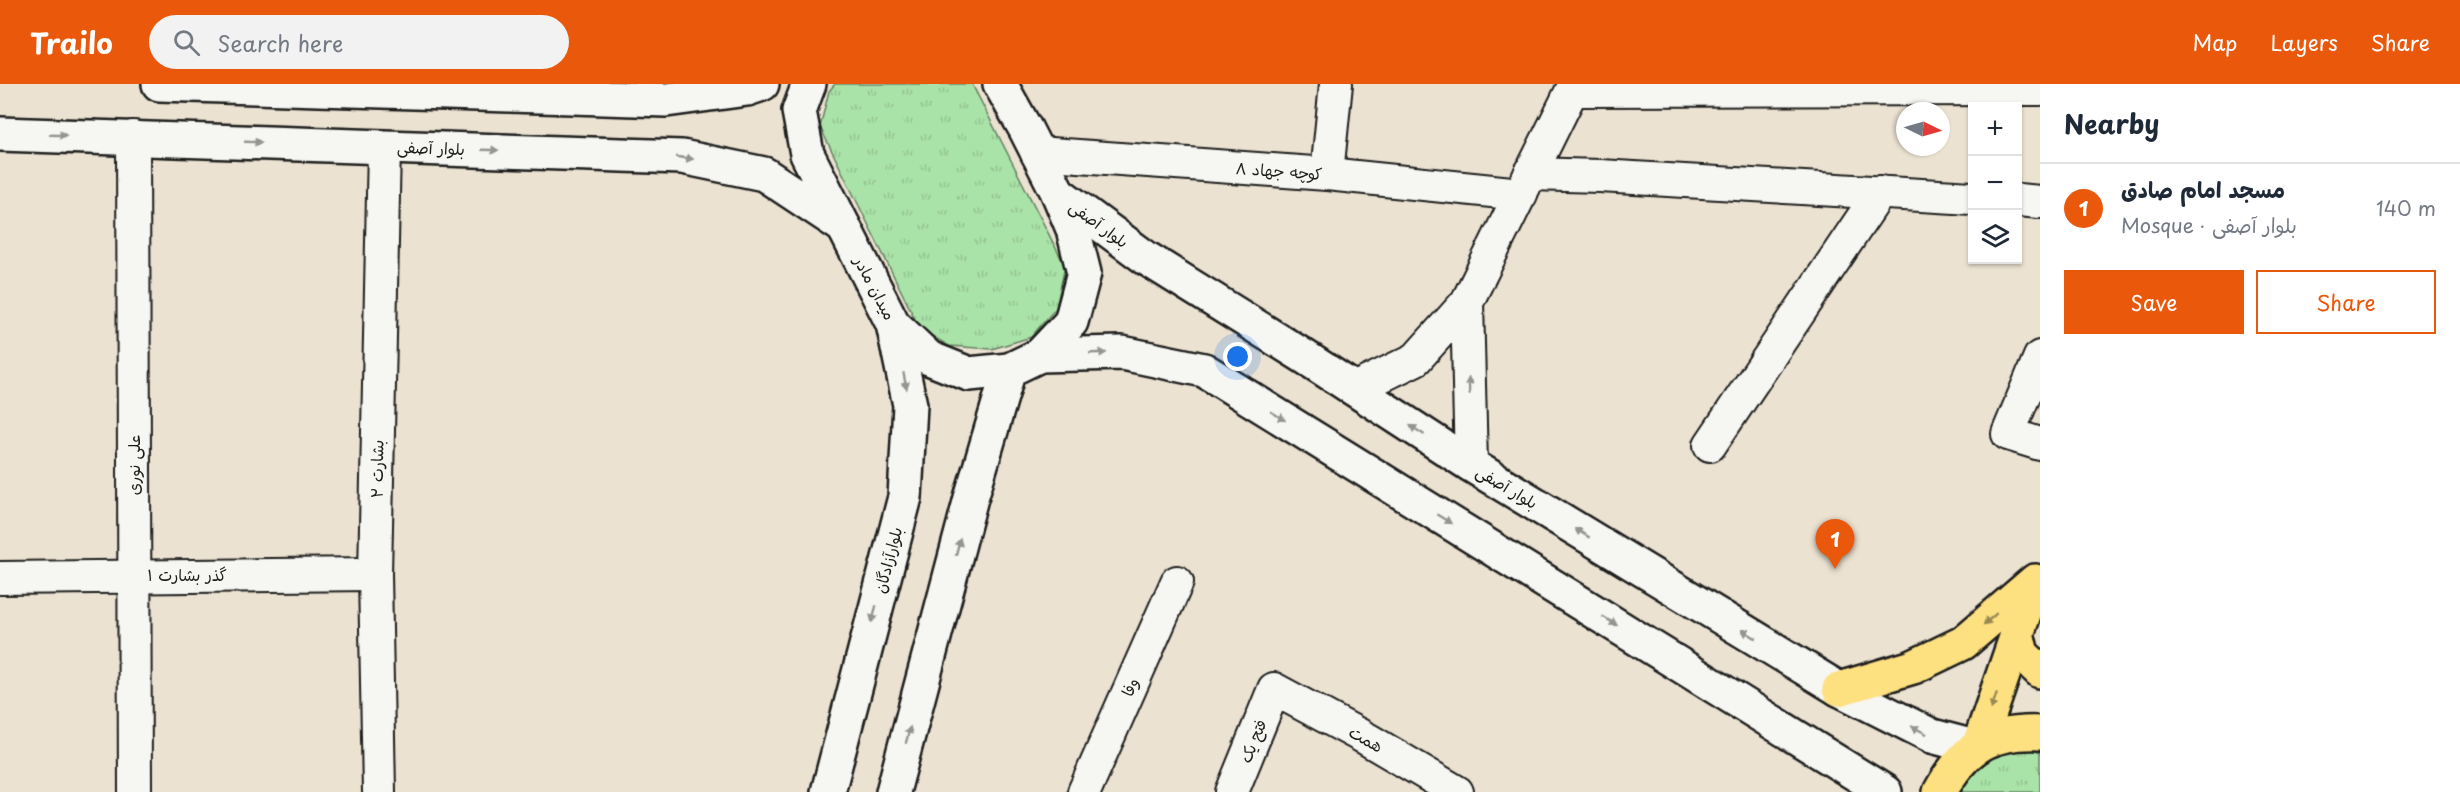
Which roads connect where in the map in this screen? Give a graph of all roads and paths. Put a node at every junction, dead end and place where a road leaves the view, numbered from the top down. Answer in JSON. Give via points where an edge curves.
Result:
{"nodes":[{"id":1,"x":159,"y":84,"type":"edge"},
{"id":2,"x":762,"y":84,"type":"edge"},
{"id":3,"x":809,"y":84,"type":"edge"},
{"id":4,"x":1000,"y":84,"type":"edge"},
{"id":5,"x":1018,"y":84,"type":"edge"},
{"id":6,"x":1336,"y":84,"type":"edge"},
{"id":7,"x":260,"y":85,"type":"edge"},
{"id":8,"x":1574,"y":87,"type":"edge"},
{"id":9,"x":2040,"y":89,"type":"edge"},
{"id":10,"x":500,"y":90,"type":"edge"},
{"id":11,"x":0,"y":134,"type":"edge"},
{"id":12,"x":133,"y":137,"type":"junction"},
{"id":13,"x":1032,"y":142,"type":"junction"},
{"id":14,"x":384,"y":147,"type":"junction"},
{"id":15,"x":1327,"y":174,"type":"junction"},
{"id":16,"x":1526,"y":184,"type":"junction"},
{"id":17,"x":1880,"y":192,"type":"junction"},
{"id":18,"x":1058,"y":194,"type":"junction"},
{"id":19,"x":1968,"y":198,"type":"edge"},
{"id":20,"x":2022,"y":200,"type":"edge"},
{"id":21,"x":2040,"y":202,"type":"edge"},
{"id":22,"x":844,"y":228,"type":"junction"},
{"id":23,"x":1467,"y":302,"type":"junction"},
{"id":24,"x":893,"y":324,"type":"junction"},
{"id":25,"x":1040,"y":355,"type":"junction"},
{"id":26,"x":2040,"y":357,"type":"edge"},
{"id":27,"x":1009,"y":370,"type":"junction"},
{"id":28,"x":1354,"y":390,"type":"junction"},
{"id":29,"x":2040,"y":444,"type":"edge"},
{"id":30,"x":1710,"y":445,"type":"dead end"},
{"id":31,"x":1471,"y":465,"type":"junction"},
{"id":32,"x":375,"y":574,"type":"junction"},
{"id":33,"x":2037,"y":574,"type":"edge"},
{"id":34,"x":134,"y":575,"type":"junction"},
{"id":35,"x":0,"y":578,"type":"edge"},
{"id":36,"x":1177,"y":582,"type":"dead end"},
{"id":37,"x":2017,"y":633,"type":"junction"},
{"id":38,"x":2040,"y":671,"type":"edge"},
{"id":39,"x":1839,"y":688,"type":"junction"},
{"id":40,"x":1274,"y":689,"type":"joint"},
{"id":41,"x":2040,"y":732,"type":"edge"},
{"id":42,"x":1977,"y":746,"type":"junction"},
{"id":43,"x":135,"y":792,"type":"edge"},
{"id":44,"x":379,"y":792,"type":"edge"},
{"id":45,"x":828,"y":792,"type":"edge"},
{"id":46,"x":893,"y":792,"type":"edge"},
{"id":47,"x":1084,"y":792,"type":"edge"},
{"id":48,"x":1232,"y":792,"type":"edge"},
{"id":49,"x":1457,"y":792,"type":"edge"},
{"id":50,"x":1885,"y":792,"type":"edge"},
{"id":51,"x":1940,"y":792,"type":"edge"}],
"edges":[{"from":1,"to":7,"type":"main road"},
{"from":2,"to":10,"type":"main road","via":[[666,100]]},
{"from":3,"to":22,"type":"main road","name":"میدان مادر","via":[[799,111],[807,154]]},
{"from":4,"to":13,"type":"main road","name":"میدان مادر"},
{"from":5,"to":13,"type":"main road"},
{"from":6,"to":15,"type":"street"},
{"from":7,"to":10,"type":"main road"},
{"from":8,"to":9,"type":"street"},
{"from":8,"to":16,"type":"street"},
{"from":11,"to":12,"type":"main road","name":"بلوار آصفی","one_way":true},
{"from":12,"to":14,"type":"main road","name":"بلوار آصفی","one_way":true},
{"from":12,"to":34,"type":"street","name":"علی نوری"},
{"from":13,"to":15,"type":"street","name":"کوچه جهاد ۸"},
{"from":13,"to":18,"type":"main road","name":"میدان مادر"},
{"from":14,"to":22,"type":"main road","name":"بلوار آصفی","one_way":true,"via":[[682,157],[764,174]]},
{"from":14,"to":32,"type":"street","name":"بشارت ۲"},
{"from":15,"to":16,"type":"street","name":"کوچه جهاد ۸"},
{"from":16,"to":17,"type":"street","name":"کوچه جهاد ۸","via":[[1600,176]]},
{"from":16,"to":23,"type":"street"},
{"from":17,"to":19,"type":"street","name":"کوچه جهاد ۸"},
{"from":17,"to":30,"type":"street"},
{"from":18,"to":25,"type":"main road","name":"میدان مادر","via":[[1073,229],[1084,273],[1071,322]]},
{"from":18,"to":28,"type":"main road","name":"بلوار آصفی","via":[[1146,258]]},
{"from":20,"to":21,"type":"street"},
{"from":22,"to":24,"type":"main road","name":"میدان مادر"},
{"from":23,"to":28,"type":"street","via":[[1416,359]]},
{"from":31,"to":23,"type":"street","one_way":true},
{"from":24,"to":27,"type":"main road","name":"میدان مادر","via":[[929,358],[969,374]]},
{"from":24,"to":45,"type":"main road","name":"بلوارآزادگان","one_way":true,"via":[[910,405],[905,497]]},
{"from":25,"to":27,"type":"main road","name":"میدان مادر"},
{"from":25,"to":50,"type":"main road","one_way":true,"via":[[1122,353],[1204,370]]},
{"from":26,"to":29,"type":"street","via":[[2007,434]]},
{"from":46,"to":27,"type":"main road","one_way":true},
{"from":31,"to":28,"type":"main road","name":"بلوار آصفی","one_way":true},
{"from":39,"to":31,"type":"main road","name":"بلوار آصفی","one_way":true},
{"from":32,"to":34,"type":"street","name":"گذر بشارت ۱"},
{"from":32,"to":44,"type":"street","name":"بشارت ۲"},
{"from":33,"to":37,"type":"highway"},
{"from":33,"to":39,"type":"highway","one_way":true,"via":[[1963,643],[1913,667]]},
{"from":34,"to":35,"type":"street","name":"گذر بشارت ۱"},
{"from":34,"to":43,"type":"street","name":"علی نوری"},
{"from":36,"to":47,"type":"street","name":"وفا"},
{"from":37,"to":38,"type":"highway","via":[[2022,654]]},
{"from":37,"to":42,"type":"highway","one_way":true},
{"from":42,"to":39,"type":"main road","name":"بلوار آصفی","one_way":true,"via":[[1932,736]]},
{"from":40,"to":48,"type":"street","name":"فتح یک"},
{"from":40,"to":49,"type":"street","name":"همت"},
{"from":41,"to":42,"type":"highway","via":[[2008,733]]},
{"from":42,"to":51,"type":"highway","via":[[1953,768]]}]}
